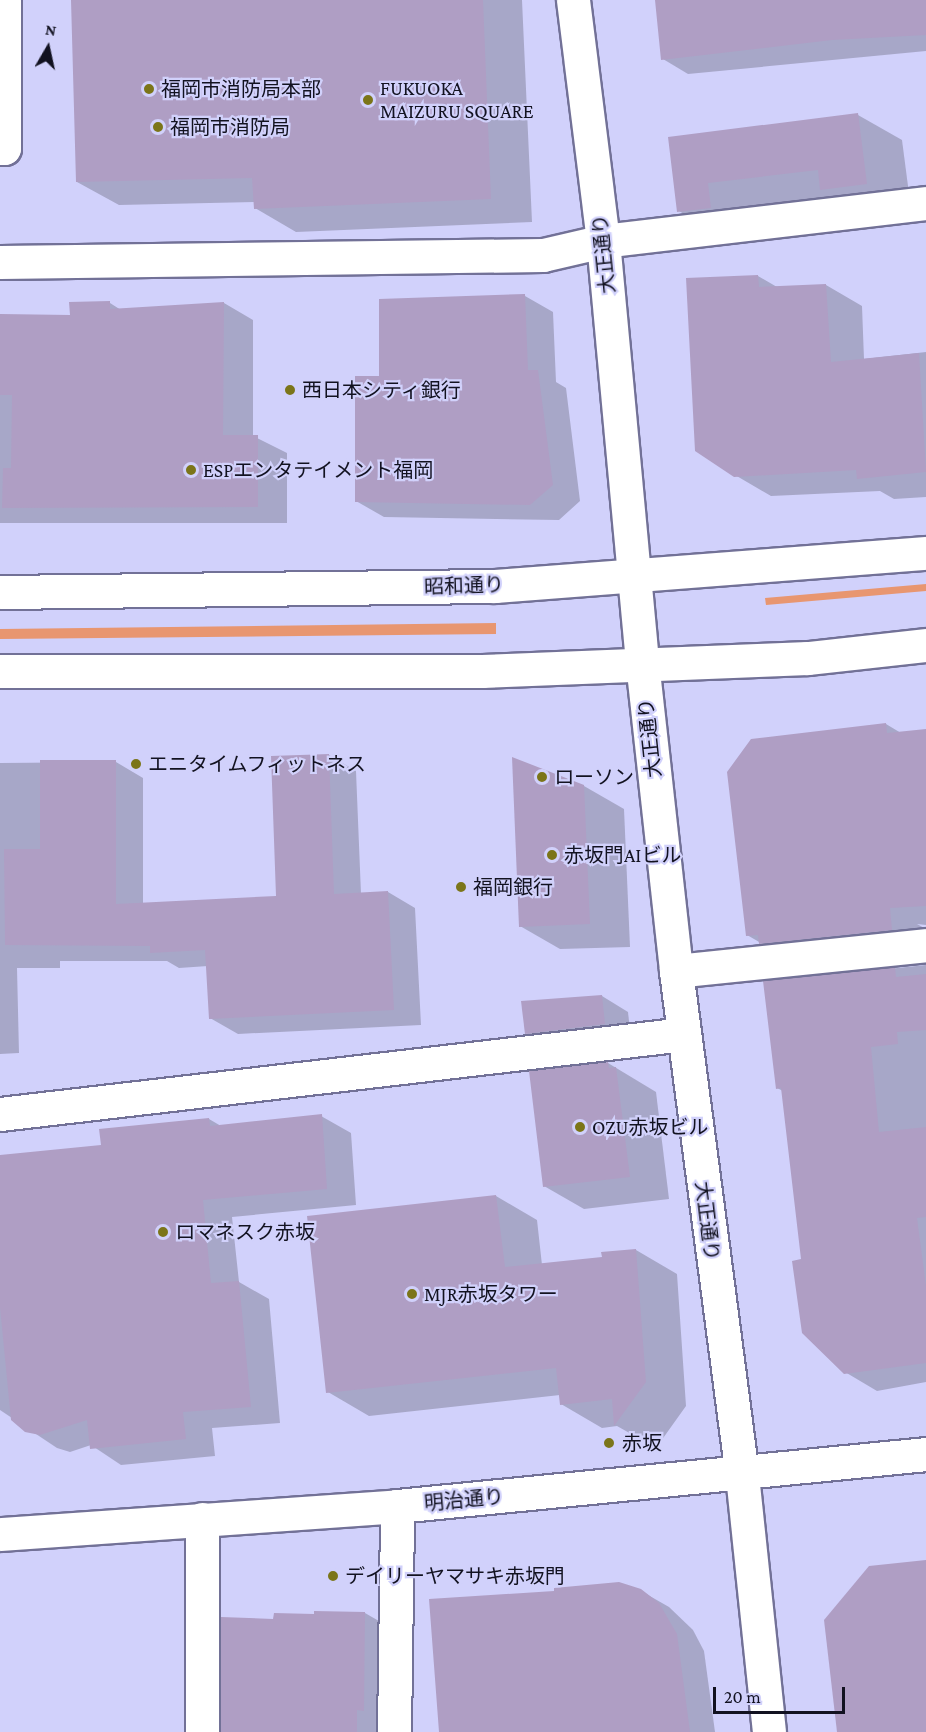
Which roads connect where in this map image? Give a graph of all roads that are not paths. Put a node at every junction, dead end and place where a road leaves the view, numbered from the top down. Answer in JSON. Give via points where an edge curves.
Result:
{"nodes":[{"id":1,"x":4,"y":0,"type":"edge"},
{"id":2,"x":573,"y":0,"type":"edge"},
{"id":3,"x":0,"y":148,"type":"edge"},
{"id":4,"x":926,"y":203,"type":"edge"},
{"id":5,"x":603,"y":242,"type":"junction"},
{"id":6,"x":0,"y":262,"type":"edge"},
{"id":7,"x":926,"y":553,"type":"edge"},
{"id":8,"x":636,"y":575,"type":"junction"},
{"id":9,"x":0,"y":592,"type":"edge"},
{"id":10,"x":926,"y":645,"type":"edge"},
{"id":11,"x":642,"y":662,"type":"junction"},
{"id":12,"x":0,"y":671,"type":"edge"},
{"id":13,"x":926,"y":945,"type":"edge"},
{"id":14,"x":676,"y":971,"type":"junction"},
{"id":15,"x":684,"y":1034,"type":"junction"},
{"id":16,"x":0,"y":1114,"type":"edge"},
{"id":17,"x":926,"y":1454,"type":"edge"},
{"id":18,"x":742,"y":1475,"type":"junction"},
{"id":19,"x":397,"y":1506,"type":"junction"},
{"id":20,"x":202,"y":1519,"type":"junction"},
{"id":21,"x":0,"y":1534,"type":"edge"},
{"id":22,"x":202,"y":1732,"type":"edge"},
{"id":23,"x":394,"y":1732,"type":"edge"},
{"id":24,"x":769,"y":1732,"type":"edge"}],
"edges":[{"from":1,"to":3,"type":"street","via":[[4,148]]},
{"from":2,"to":5,"type":"street","name":"大正通り"},
{"from":4,"to":5,"type":"street"},
{"from":5,"to":6,"type":"street","via":[[543,255]]},
{"from":5,"to":8,"type":"street","name":"大正通り"},
{"from":7,"to":8,"type":"street","name":"昭和通り"},
{"from":8,"to":9,"type":"street","name":"昭和通り","via":[[495,586]]},
{"from":8,"to":11,"type":"street","name":"大正通り"},
{"from":10,"to":11,"type":"street","via":[[808,657]]},
{"from":11,"to":12,"type":"street","via":[[482,670]]},
{"from":11,"to":14,"type":"street","name":"大正通り"},
{"from":13,"to":14,"type":"street"},
{"from":14,"to":15,"type":"street","name":"大正通り"},
{"from":15,"to":16,"type":"street"},
{"from":15,"to":18,"type":"street","name":"大正通り"},
{"from":17,"to":18,"type":"street","name":"明治通り"},
{"from":18,"to":19,"type":"street","name":"明治通り"},
{"from":18,"to":24,"type":"street","name":"大正通り"},
{"from":19,"to":20,"type":"street","name":"明治通り"},
{"from":19,"to":23,"type":"street"},
{"from":20,"to":21,"type":"street","name":"明治通り"},
{"from":20,"to":22,"type":"street"}]}
